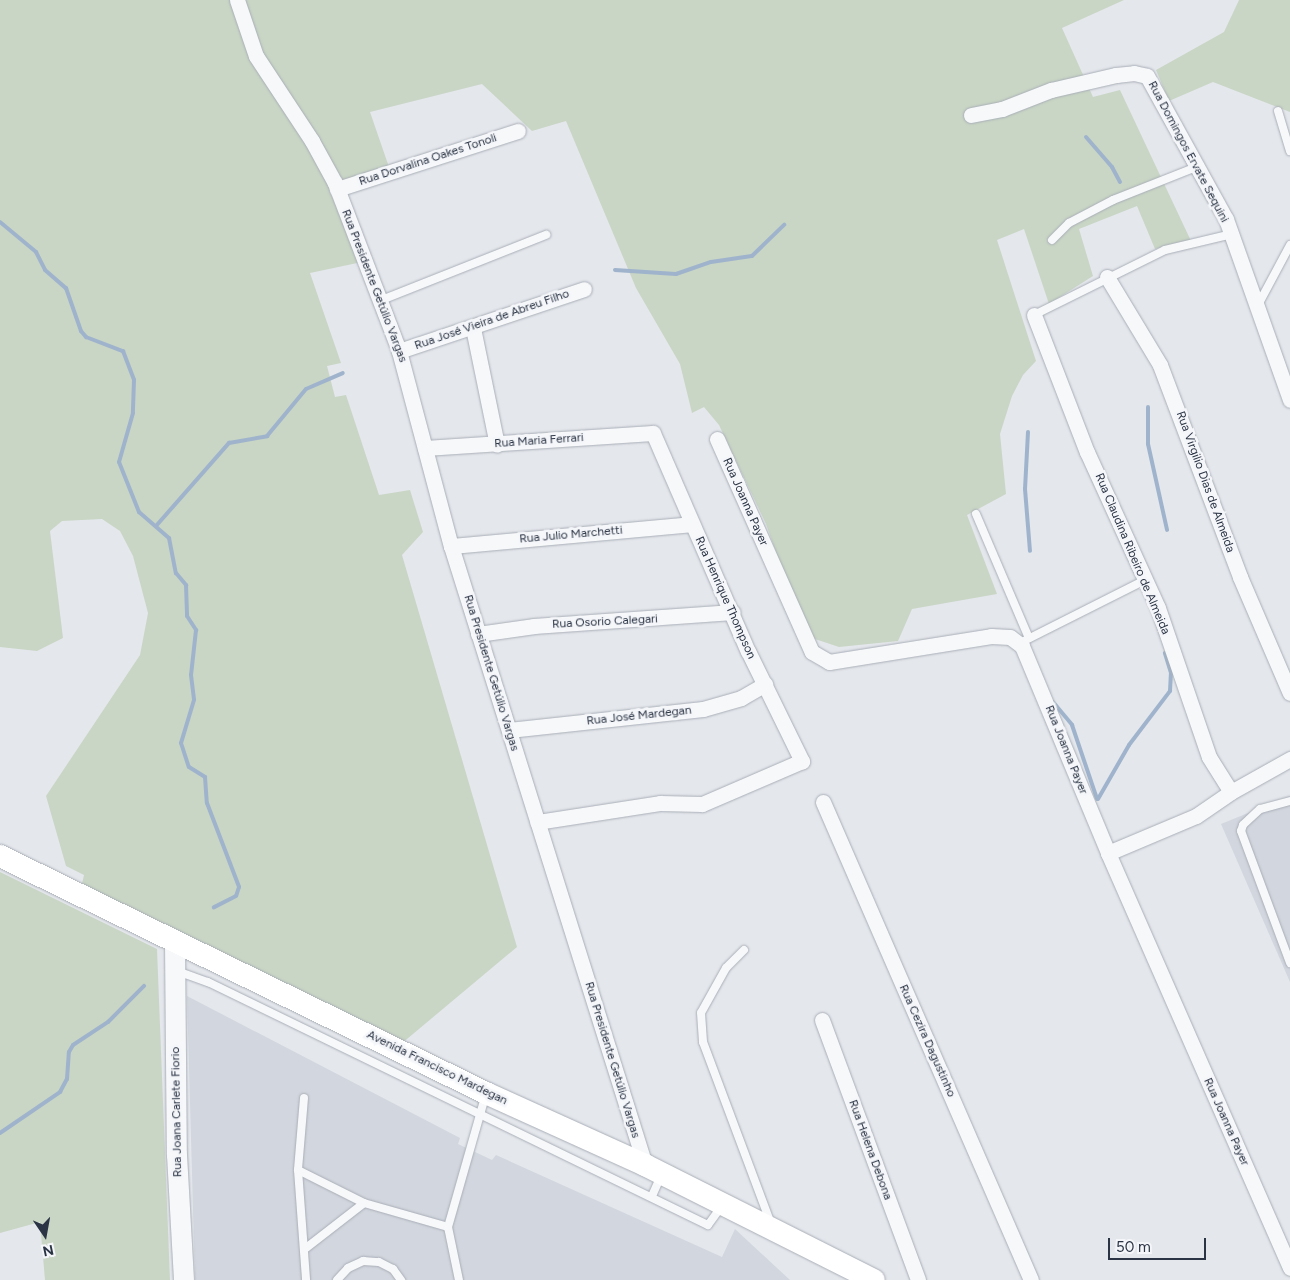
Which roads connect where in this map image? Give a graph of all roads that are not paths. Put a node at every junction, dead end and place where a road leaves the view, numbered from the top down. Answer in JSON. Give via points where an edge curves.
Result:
{"nodes":[{"id":1,"x":237,"y":0,"type":"edge"},
{"id":2,"x":1278,"y":111,"type":"dead end"},
{"id":3,"x":971,"y":115,"type":"dead end"},
{"id":4,"x":518,"y":131,"type":"dead end"},
{"id":5,"x":1290,"y":151,"type":"edge"},
{"id":6,"x":1199,"y":166,"type":"junction"},
{"id":7,"x":336,"y":186,"type":"junction"},
{"id":8,"x":1232,"y":234,"type":"junction"},
{"id":9,"x":546,"y":235,"type":"dead end"},
{"id":10,"x":1052,"y":240,"type":"dead end"},
{"id":11,"x":1290,"y":245,"type":"edge"},
{"id":12,"x":1107,"y":277,"type":"junction"},
{"id":13,"x":584,"y":289,"type":"dead end"},
{"id":14,"x":380,"y":301,"type":"junction"},
{"id":15,"x":1256,"y":309,"type":"junction"},
{"id":16,"x":1034,"y":315,"type":"joint"},
{"id":17,"x":473,"y":328,"type":"junction"},
{"id":18,"x":400,"y":351,"type":"junction"},
{"id":19,"x":1290,"y":400,"type":"edge"},
{"id":20,"x":653,"y":433,"type":"joint"},
{"id":21,"x":716,"y":439,"type":"dead end"},
{"id":22,"x":497,"y":445,"type":"junction"},
{"id":23,"x":425,"y":448,"type":"junction"},
{"id":24,"x":976,"y":514,"type":"dead end"},
{"id":25,"x":691,"y":524,"type":"junction"},
{"id":26,"x":451,"y":546,"type":"junction"},
{"id":27,"x":1146,"y":580,"type":"junction"},
{"id":28,"x":733,"y":612,"type":"junction"},
{"id":29,"x":478,"y":634,"type":"junction"},
{"id":30,"x":1023,"y":641,"type":"junction"},
{"id":31,"x":765,"y":684,"type":"junction"},
{"id":32,"x":1290,"y":693,"type":"edge"},
{"id":33,"x":509,"y":730,"type":"junction"},
{"id":34,"x":1290,"y":759,"type":"edge"},
{"id":35,"x":1231,"y":792,"type":"junction"},
{"id":36,"x":1290,"y":801,"type":"edge"},
{"id":37,"x":823,"y":802,"type":"dead end"},
{"id":38,"x":537,"y":822,"type":"junction"},
{"id":39,"x":1108,"y":853,"type":"junction"},
{"id":40,"x":0,"y":856,"type":"edge"},
{"id":41,"x":174,"y":943,"type":"junction"},
{"id":42,"x":744,"y":950,"type":"dead end"},
{"id":43,"x":1290,"y":963,"type":"edge"},
{"id":44,"x":175,"y":970,"type":"junction"},
{"id":45,"x":822,"y":1020,"type":"dead end"},
{"id":46,"x":486,"y":1093,"type":"junction"},
{"id":47,"x":304,"y":1098,"type":"dead end"},
{"id":48,"x":479,"y":1115,"type":"junction"},
{"id":49,"x":654,"y":1169,"type":"junction"},
{"id":50,"x":298,"y":1170,"type":"junction"},
{"id":51,"x":652,"y":1196,"type":"junction"},
{"id":52,"x":364,"y":1203,"type":"junction"},
{"id":53,"x":723,"y":1206,"type":"junction"},
{"id":54,"x":448,"y":1227,"type":"junction"},
{"id":55,"x":774,"y":1232,"type":"junction"},
{"id":56,"x":306,"y":1248,"type":"junction"},
{"id":57,"x":1290,"y":1268,"type":"edge"},
{"id":58,"x":184,"y":1280,"type":"edge"},
{"id":59,"x":306,"y":1280,"type":"edge"},
{"id":60,"x":337,"y":1280,"type":"edge"},
{"id":61,"x":401,"y":1280,"type":"edge"},
{"id":62,"x":459,"y":1280,"type":"edge"},
{"id":63,"x":874,"y":1280,"type":"edge"},
{"id":64,"x":918,"y":1280,"type":"edge"},
{"id":65,"x":1031,"y":1280,"type":"edge"}],
"edges":[{"from":1,"to":7,"type":"street","name":"Rua Presidente Getúlio Vargas","via":[[256,56],[312,141]]},
{"from":2,"to":5,"type":"lane"},
{"from":3,"to":6,"type":"street","name":"Rua Domingos Ervate Sequini","via":[[1002,109],[1051,90],[1134,73],[1147,76]]},
{"from":4,"to":7,"type":"street","name":"Rua Dorvalina Oakes Tonoli"},
{"from":6,"to":8,"type":"street","name":"Rua Domingos Ervate Sequini"},
{"from":6,"to":10,"type":"lane","via":[[1113,200],[1069,223]]},
{"from":7,"to":14,"type":"street","name":"Rua Presidente Getúlio Vargas"},
{"from":8,"to":12,"type":"lane","via":[[1165,250]]},
{"from":8,"to":15,"type":"street","name":"Rua Domingos Ervate Sequini"},
{"from":9,"to":14,"type":"lane"},
{"from":11,"to":15,"type":"lane"},
{"from":12,"to":16,"type":"lane"},
{"from":12,"to":32,"type":"street","name":"Rua Virgilio Dias de Almeida","via":[[1163,372],[1240,577]]},
{"from":13,"to":17,"type":"street","name":"Rua José Vieira de Abreu Filho"},
{"from":14,"to":18,"type":"street","name":"Rua Presidente Getúlio Vargas"},
{"from":15,"to":19,"type":"street","name":"Rua Domingos Ervate Sequini"},
{"from":16,"to":27,"type":"street","name":"Rua Claudina Ribeiro de Almeida","via":[[1087,452]]},
{"from":17,"to":18,"type":"street","name":"Rua José Vieira de Abreu Filho"},
{"from":17,"to":22,"type":"street"},
{"from":18,"to":23,"type":"street","name":"Rua Presidente Getúlio Vargas"},
{"from":20,"to":22,"type":"street","name":"Rua Maria Ferrari"},
{"from":20,"to":25,"type":"street","name":"Rua Henrique Thompson"},
{"from":21,"to":30,"type":"street","name":"Rua Joanna Payer","via":[[812,652],[829,662],[991,636]]},
{"from":22,"to":23,"type":"street","name":"Rua Maria Ferrari"},
{"from":23,"to":26,"type":"street","name":"Rua Presidente Getúlio Vargas"},
{"from":24,"to":30,"type":"lane"},
{"from":25,"to":26,"type":"street","name":"Rua Julio Marchetti"},
{"from":25,"to":28,"type":"street","name":"Rua Henrique Thompson"},
{"from":26,"to":29,"type":"street","name":"Rua Presidente Getúlio Vargas"},
{"from":27,"to":30,"type":"lane"},
{"from":27,"to":35,"type":"street","name":"Rua Claudina Ribeiro de Almeida","via":[[1210,757]]},
{"from":28,"to":29,"type":"street","name":"Rua Osorio Calegari","via":[[534,626]]},
{"from":28,"to":31,"type":"street","name":"Rua Henrique Thompson"},
{"from":29,"to":33,"type":"street","name":"Rua Presidente Getúlio Vargas"},
{"from":30,"to":39,"type":"street","name":"Rua Joanna Payer"},
{"from":31,"to":33,"type":"street","name":"Rua José Mardegan","via":[[741,698],[703,709]]},
{"from":31,"to":38,"type":"street","name":"Rua Henrique Thompson","via":[[802,761],[702,804],[660,803]]},
{"from":33,"to":38,"type":"street","name":"Rua Presidente Getúlio Vargas"},
{"from":34,"to":35,"type":"street"},
{"from":35,"to":39,"type":"street","via":[[1196,816]]},
{"from":36,"to":43,"type":"lane","via":[[1260,809],[1241,831],[1243,844]]},
{"from":37,"to":65,"type":"street","name":"Rua Cezira Dagustinho"},
{"from":38,"to":49,"type":"street","name":"Rua Presidente Getúlio Vargas"},
{"from":39,"to":57,"type":"street","name":"Rua Joanna Payer"},
{"from":40,"to":41,"type":"main road","name":"Avenida Francisco Mardegan"},
{"from":41,"to":44,"type":"street","name":"Rua Joana Carlete Fiorio"},
{"from":41,"to":46,"type":"main road","name":"Avenida Francisco Mardegan"},
{"from":42,"to":55,"type":"lane","via":[[726,968],[701,1013],[702,1042]]},
{"from":44,"to":48,"type":"lane","via":[[208,982]]},
{"from":44,"to":58,"type":"street","name":"Rua Joana Carlete Fiorio","via":[[177,1155]]},
{"from":45,"to":64,"type":"street","name":"Rua Helena Debona"},
{"from":46,"to":48,"type":"lane"},
{"from":46,"to":49,"type":"main road","name":"Avenida Francisco Mardegan"},
{"from":47,"to":50,"type":"lane"},
{"from":48,"to":51,"type":"lane"},
{"from":48,"to":54,"type":"lane"},
{"from":49,"to":51,"type":"lane"},
{"from":49,"to":53,"type":"main road","name":"Avenida Francisco Mardegan"},
{"from":50,"to":52,"type":"lane"},
{"from":50,"to":56,"type":"lane"},
{"from":51,"to":53,"type":"lane","via":[[708,1224]]},
{"from":52,"to":54,"type":"lane"},
{"from":52,"to":56,"type":"lane"},
{"from":53,"to":55,"type":"main road","name":"Avenida Francisco Mardegan"},
{"from":54,"to":62,"type":"lane"},
{"from":55,"to":63,"type":"main road","name":"Avenida Francisco Mardegan"},
{"from":56,"to":59,"type":"lane"},
{"from":60,"to":61,"type":"lane","via":[[348,1268],[362,1262],[379,1262],[393,1269]]}]}
